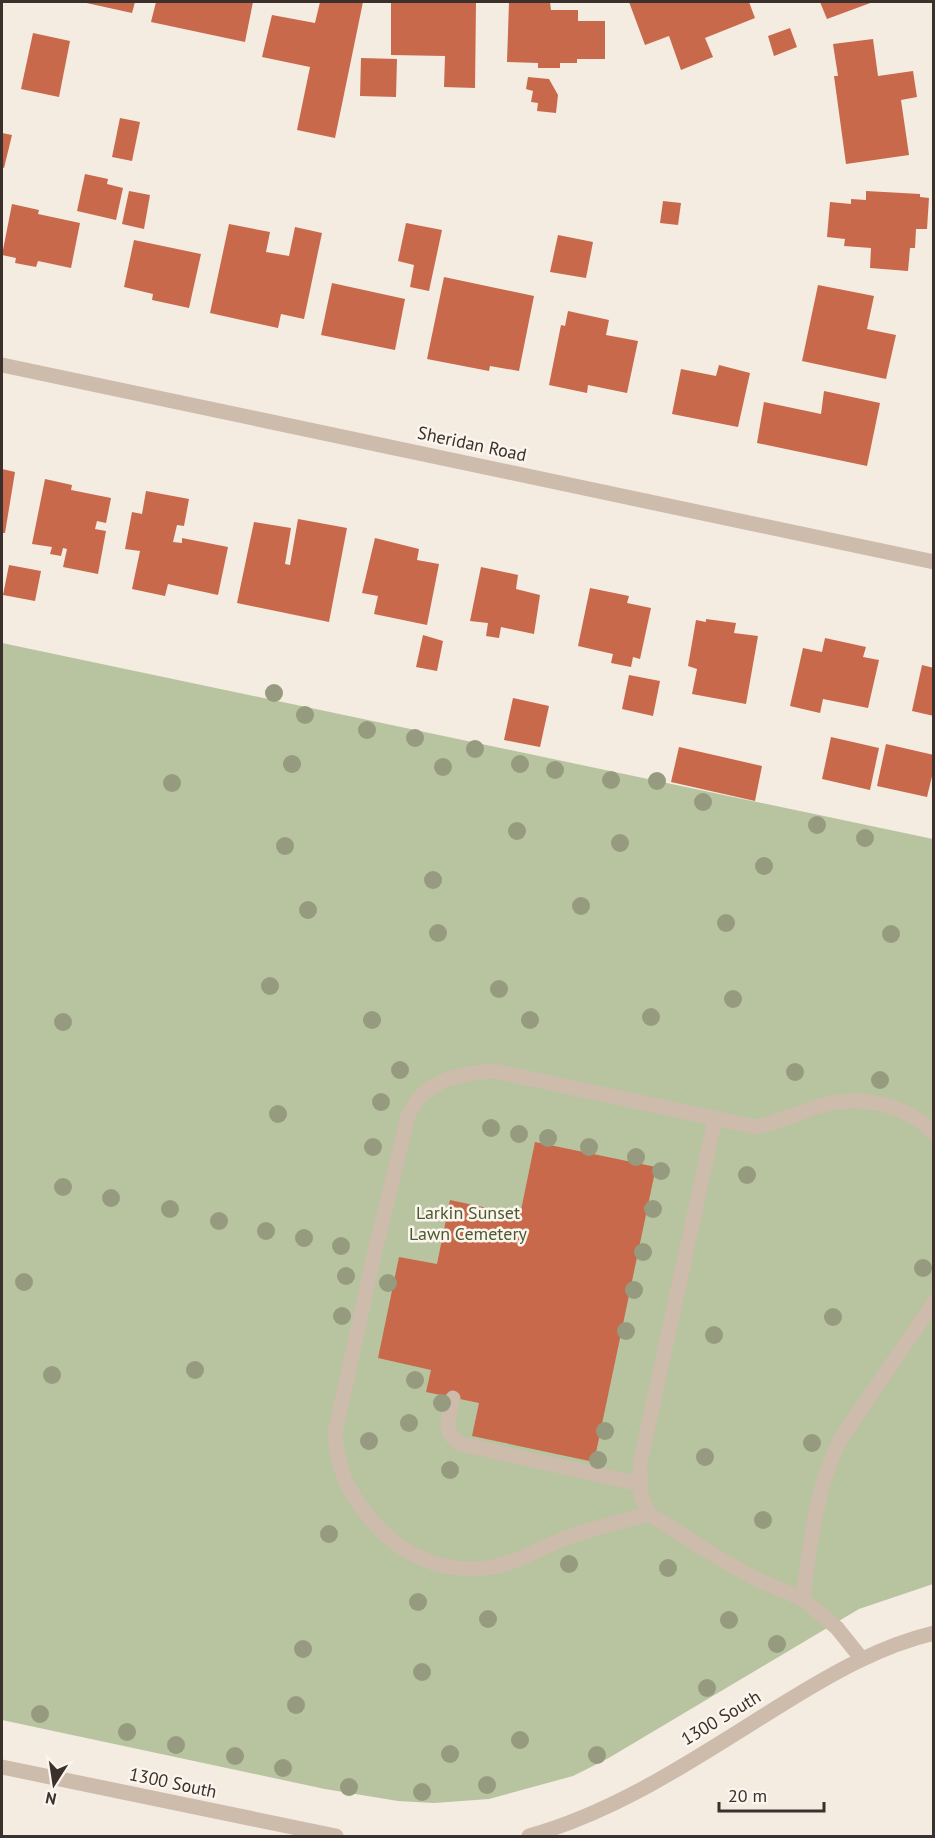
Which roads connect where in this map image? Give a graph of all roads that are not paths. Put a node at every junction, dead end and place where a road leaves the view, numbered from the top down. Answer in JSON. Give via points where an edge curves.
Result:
{"nodes":[{"id":1,"x":2,"y":365,"type":"edge"},
{"id":2,"x":933,"y":562,"type":"edge"},
{"id":3,"x":715,"y":1119,"type":"junction"},
{"id":4,"x":933,"y":1133,"type":"edge"},
{"id":5,"x":933,"y":1302,"type":"edge"},
{"id":6,"x":453,"y":1398,"type":"dead end"},
{"id":7,"x":640,"y":1484,"type":"junction"},
{"id":8,"x":649,"y":1514,"type":"junction"},
{"id":9,"x":803,"y":1599,"type":"junction"},
{"id":10,"x":933,"y":1633,"type":"edge"},
{"id":11,"x":861,"y":1658,"type":"junction"},
{"id":12,"x":2,"y":1767,"type":"edge"},
{"id":13,"x":336,"y":1836,"type":"edge"},
{"id":14,"x":529,"y":1836,"type":"edge"}],
"edges":[{"from":1,"to":2,"type":"street","name":"Sheridan Road"},
{"from":3,"to":4,"type":"street","via":[[756,1127],[826,1104],[852,1100],[879,1103],[908,1113]]},
{"from":3,"to":7,"type":"street","via":[[639,1464]]},
{"from":3,"to":8,"type":"street","via":[[494,1071],[452,1078],[421,1094],[408,1116],[334,1433],[342,1474],[365,1514],[403,1550],[447,1568],[494,1567],[571,1536]]},
{"from":5,"to":9,"type":"street","via":[[830,1460],[822,1481]]},
{"from":6,"to":7,"type":"street","via":[[448,1430],[461,1444]]},
{"from":7,"to":8,"type":"street"},
{"from":8,"to":9,"type":"street","via":[[758,1580]]},
{"from":9,"to":11,"type":"street","via":[[837,1628]]},
{"from":10,"to":11,"type":"street","name":"1300 South"},
{"from":11,"to":14,"type":"street","name":"1300 South","via":[[614,1804]]},
{"from":12,"to":13,"type":"street","name":"1300 South"}]}
